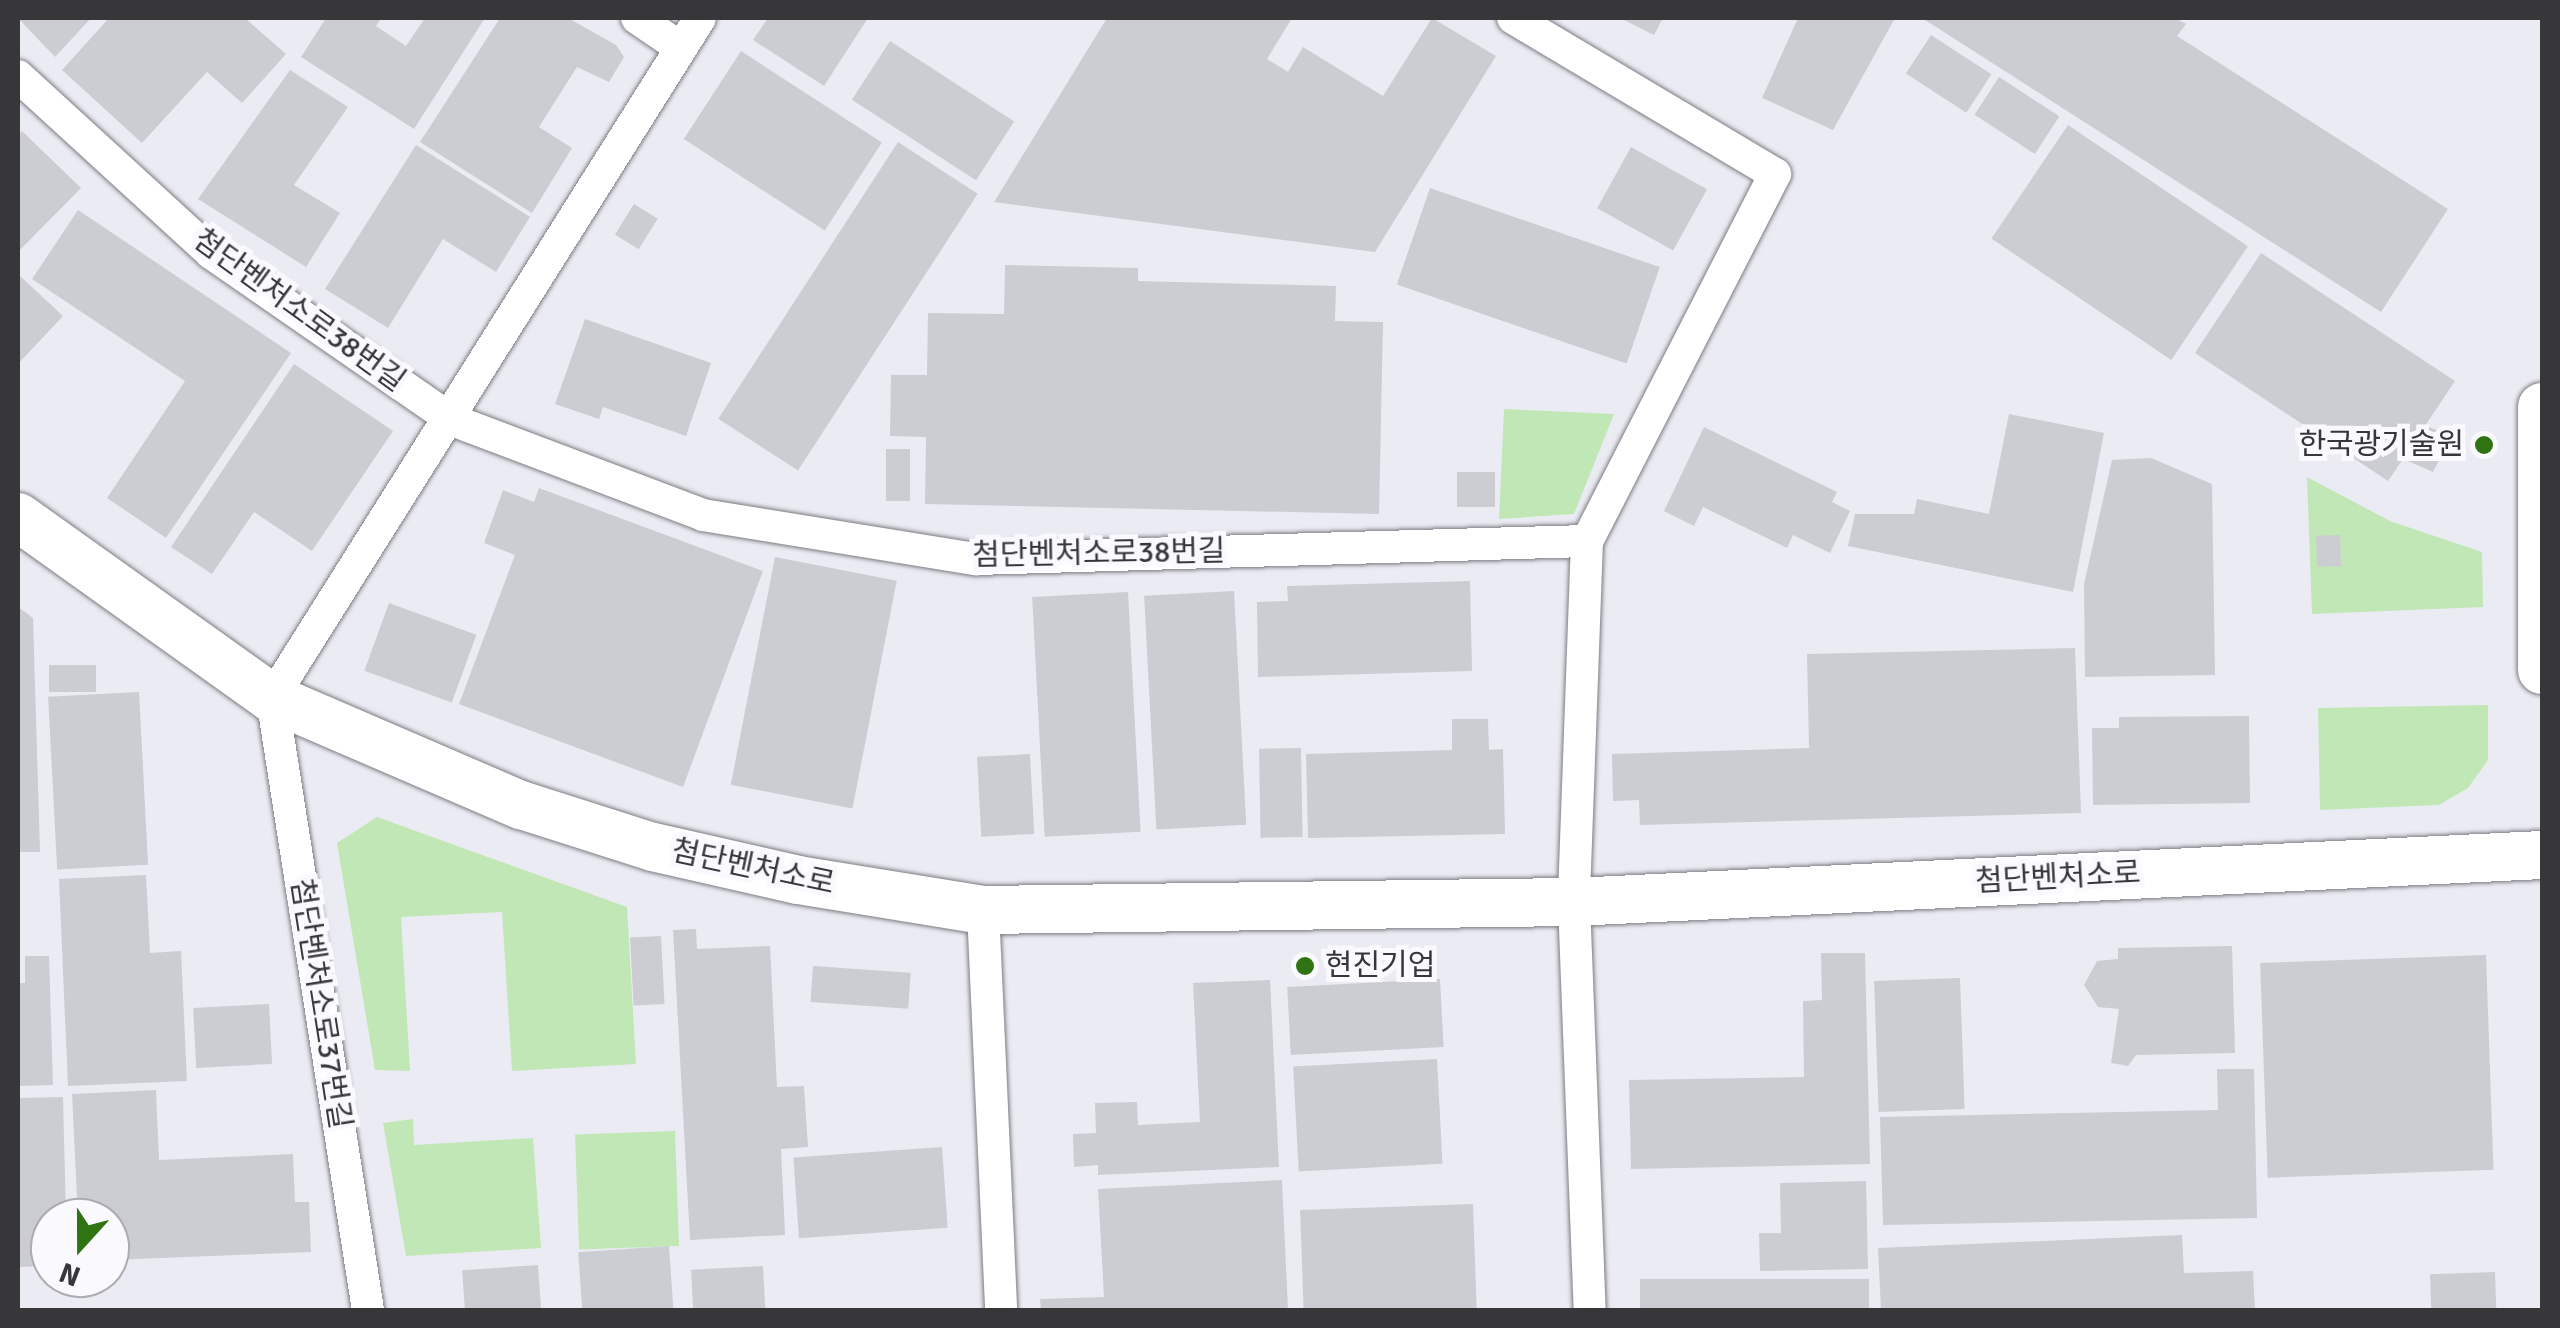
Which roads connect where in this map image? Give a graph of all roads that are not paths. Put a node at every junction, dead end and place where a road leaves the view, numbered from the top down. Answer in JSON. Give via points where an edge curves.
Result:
{"nodes":[{"id":1,"x":637,"y":18,"type":"edge"},
{"id":2,"x":700,"y":18,"type":"edge"},
{"id":3,"x":1513,"y":18,"type":"edge"},
{"id":4,"x":682,"y":48,"type":"junction"},
{"id":5,"x":18,"y":76,"type":"edge"},
{"id":6,"x":2542,"y":407,"type":"edge"},
{"id":7,"x":452,"y":420,"type":"junction"},
{"id":8,"x":18,"y":518,"type":"edge"},
{"id":9,"x":1586,"y":541,"type":"junction"},
{"id":10,"x":2542,"y":670,"type":"edge"},
{"id":11,"x":272,"y":698,"type":"junction"},
{"id":12,"x":2542,"y":855,"type":"edge"},
{"id":13,"x":1574,"y":902,"type":"junction"},
{"id":14,"x":983,"y":910,"type":"junction"},
{"id":15,"x":368,"y":1310,"type":"edge"},
{"id":16,"x":1000,"y":1310,"type":"edge"},
{"id":17,"x":1590,"y":1310,"type":"edge"}],
"edges":[{"from":1,"to":4,"type":"street"},
{"from":2,"to":4,"type":"street"},
{"from":3,"to":9,"type":"street","via":[[1774,174]]},
{"from":4,"to":7,"type":"street"},
{"from":5,"to":7,"type":"street","name":"첨단벤처소로38번길","via":[[212,253]]},
{"from":6,"to":10,"type":"street"},
{"from":7,"to":9,"type":"street","name":"첨단벤처소로38번길","via":[[703,514],[976,559]]},
{"from":7,"to":11,"type":"street"},
{"from":8,"to":11,"type":"street","name":"첨단벤처소로"},
{"from":9,"to":13,"type":"street"},
{"from":11,"to":14,"type":"street","name":"첨단벤처소로","via":[[521,805],[653,847],[798,880]]},
{"from":11,"to":15,"type":"street","name":"첨단벤처소로37번길"},
{"from":12,"to":13,"type":"street","name":"첨단벤처소로"},
{"from":13,"to":14,"type":"street","name":"첨단벤처소로"},
{"from":13,"to":17,"type":"street"},
{"from":14,"to":16,"type":"street"}]}
